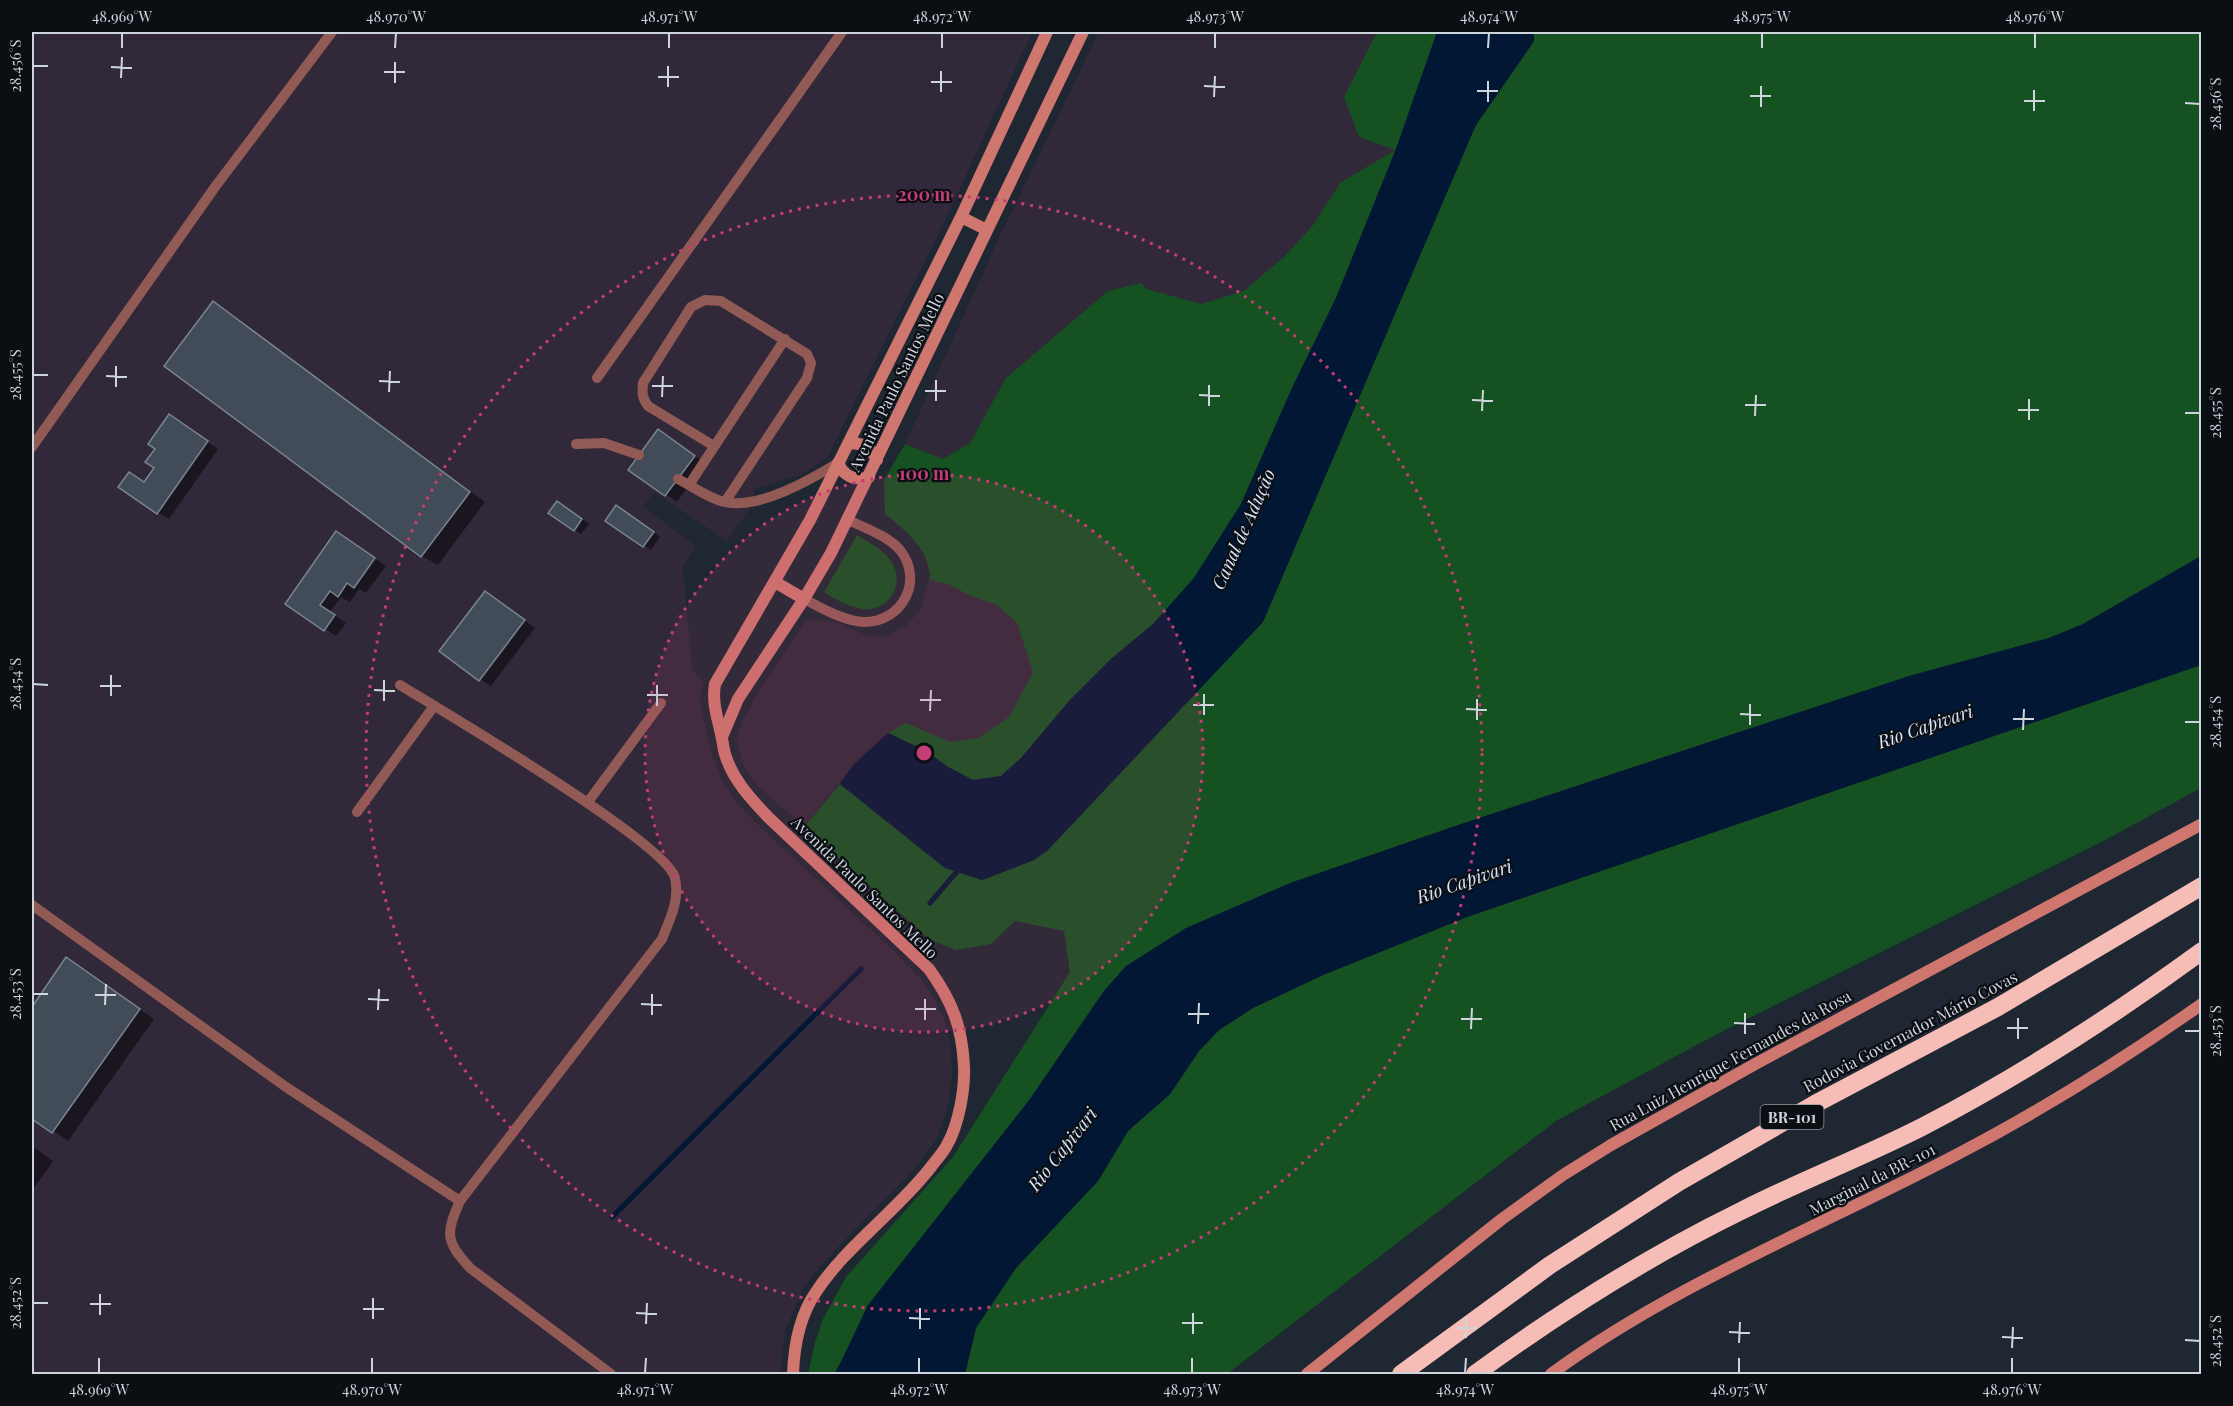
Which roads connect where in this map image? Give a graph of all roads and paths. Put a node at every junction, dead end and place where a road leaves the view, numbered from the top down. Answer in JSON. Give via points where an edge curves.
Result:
{"nodes":[{"id":1,"x":332,"y":32,"type":"edge"},
{"id":2,"x":842,"y":32,"type":"edge"},
{"id":3,"x":1047,"y":32,"type":"edge"},
{"id":4,"x":1083,"y":32,"type":"edge"},
{"id":5,"x":961,"y":217,"type":"junction"},
{"id":6,"x":987,"y":230,"type":"junction"},
{"id":7,"x":785,"y":339,"type":"junction"},
{"id":8,"x":597,"y":378,"type":"dead end"},
{"id":9,"x":576,"y":444,"type":"dead end"},
{"id":10,"x":848,"y":444,"type":"junction"},
{"id":11,"x":714,"y":446,"type":"junction"},
{"id":12,"x":32,"y":447,"type":"edge"},
{"id":13,"x":639,"y":455,"type":"dead end"},
{"id":14,"x":877,"y":460,"type":"junction"},
{"id":15,"x":838,"y":463,"type":"junction"},
{"id":16,"x":869,"y":477,"type":"junction"},
{"id":17,"x":678,"y":478,"type":"dead end"},
{"id":18,"x":689,"y":485,"type":"junction"},
{"id":19,"x":725,"y":502,"type":"junction"},
{"id":20,"x":848,"y":520,"type":"junction"},
{"id":21,"x":775,"y":582,"type":"junction"},
{"id":22,"x":804,"y":599,"type":"junction"},
{"id":23,"x":400,"y":685,"type":"dead end"},
{"id":24,"x":661,"y":703,"type":"dead end"},
{"id":25,"x":434,"y":706,"type":"junction"},
{"id":26,"x":722,"y":737,"type":"junction"},
{"id":27,"x":588,"y":802,"type":"junction"},
{"id":28,"x":357,"y":812,"type":"dead end"},
{"id":29,"x":2202,"y":824,"type":"edge"},
{"id":30,"x":2202,"y":886,"type":"edge"},
{"id":31,"x":32,"y":904,"type":"edge"},
{"id":32,"x":2202,"y":951,"type":"edge"},
{"id":33,"x":2202,"y":1004,"type":"edge"},
{"id":34,"x":460,"y":1202,"type":"junction"},
{"id":35,"x":611,"y":1374,"type":"edge"},
{"id":36,"x":793,"y":1374,"type":"edge"},
{"id":37,"x":1307,"y":1374,"type":"edge"},
{"id":38,"x":1401,"y":1374,"type":"edge"},
{"id":39,"x":1475,"y":1374,"type":"edge"},
{"id":40,"x":1551,"y":1374,"type":"edge"}],
"edges":[{"from":1,"to":12,"type":"lane","via":[[215,187]]},
{"from":2,"to":8,"type":"lane"},
{"from":3,"to":5,"type":"street","name":"Avenida Paulo Santos Mello"},
{"from":4,"to":6,"type":"street","name":"Avenida Paulo Santos Mello"},
{"from":5,"to":6,"type":"street"},
{"from":5,"to":10,"type":"street","name":"Avenida Paulo Santos Mello"},
{"from":6,"to":14,"type":"street","name":"Avenida Paulo Santos Mello"},
{"from":7,"to":11,"type":"lane"},
{"from":7,"to":11,"type":"lane","via":[[721,301],[705,300],[691,307],[643,383],[643,400]]},
{"from":7,"to":19,"type":"lane","via":[[807,354],[811,363],[807,378]]},
{"from":9,"to":13,"type":"lane","via":[[604,443]]},
{"from":10,"to":14,"type":"street","via":[[869,448]]},
{"from":10,"to":15,"type":"street","name":"Avenida Paulo Santos Mello"},
{"from":11,"to":18,"type":"lane"},
{"from":14,"to":16,"type":"street","name":"Avenida Paulo Santos Mello"},
{"from":15,"to":16,"type":"street","via":[[847,475]]},
{"from":15,"to":19,"type":"lane","via":[[810,480],[755,501]]},
{"from":15,"to":21,"type":"street","name":"Avenida Paulo Santos Mello"},
{"from":16,"to":20,"type":"street","name":"Avenida Paulo Santos Mello"},
{"from":17,"to":18,"type":"lane"},
{"from":18,"to":19,"type":"lane"},
{"from":20,"to":22,"type":"street","name":"Avenida Paulo Santos Mello"},
{"from":20,"to":22,"type":"lane","via":[[899,549],[909,567],[910,587],[899,609],[883,619],[864,622],[837,615]]},
{"from":21,"to":22,"type":"street"},
{"from":21,"to":26,"type":"street","name":"Avenida Paulo Santos Mello","via":[[715,684],[713,698]]},
{"from":22,"to":26,"type":"street","name":"Avenida Paulo Santos Mello","via":[[738,699]]},
{"from":23,"to":25,"type":"lane"},
{"from":24,"to":27,"type":"lane"},
{"from":25,"to":27,"type":"lane"},
{"from":25,"to":28,"type":"lane"},
{"from":26,"to":36,"type":"street","name":"Avenida Paulo Santos Mello","via":[[734,776],[748,796],[928,969],[952,1007],[963,1044],[965,1078],[948,1145],[918,1184],[816,1292],[798,1335]]},
{"from":27,"to":34,"type":"lane","via":[[661,857],[675,876],[675,906],[662,939]]},
{"from":29,"to":37,"type":"street","name":"Rua Luiz Henrique Fernandes da Rosa","via":[[1611,1145],[1502,1219]]},
{"from":30,"to":38,"type":"highway","name":"Rodovia Governador Mário Covas","number":"BR-101","via":[[1998,1007],[1679,1182],[1550,1265]]},
{"from":31,"to":34,"type":"lane","via":[[286,1087]]},
{"from":32,"to":39,"type":"highway","via":[[2021,1072],[1921,1127],[1685,1239],[1563,1312]]},
{"from":33,"to":40,"type":"street","name":"Marginal da BR-101","via":[[2120,1060],[2014,1124],[1686,1291],[1585,1349]]},
{"from":34,"to":35,"type":"lane","via":[[450,1223],[452,1247],[470,1268]]}]}
